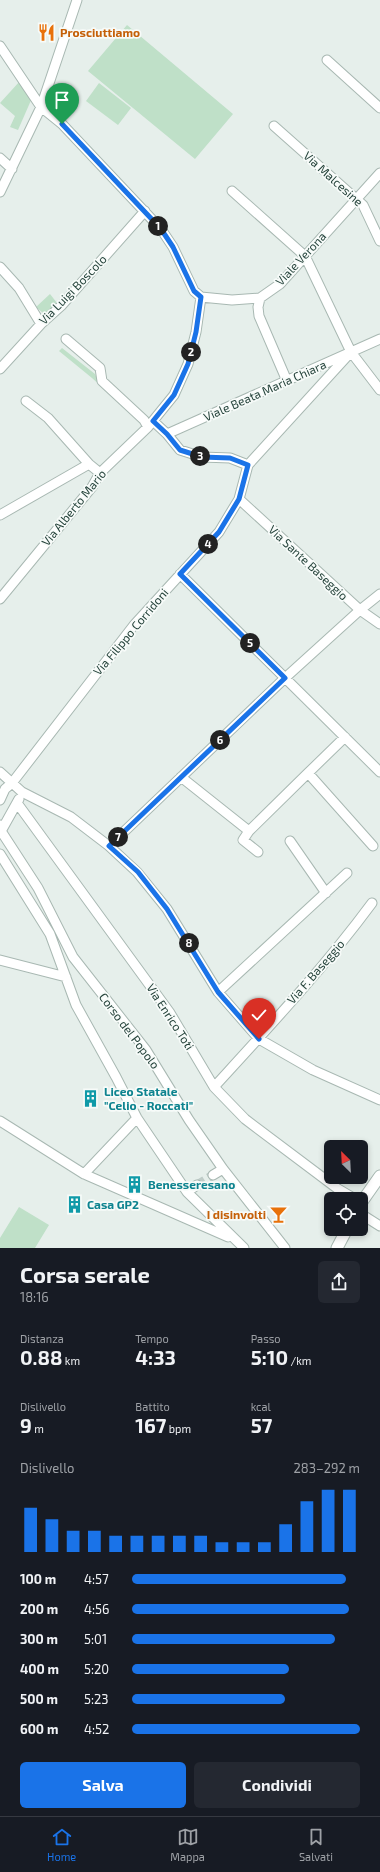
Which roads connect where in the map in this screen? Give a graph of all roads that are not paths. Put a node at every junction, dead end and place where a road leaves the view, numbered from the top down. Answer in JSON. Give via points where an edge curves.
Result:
{"nodes":[{"id":1,"x":76,"y":0,"type":"edge"},
{"id":2,"x":0,"y":46,"type":"edge"},
{"id":3,"x":328,"y":60,"type":"dead end"},
{"id":4,"x":41,"y":107,"type":"junction"},
{"id":5,"x":380,"y":108,"type":"edge"},
{"id":6,"x":274,"y":126,"type":"dead end"},
{"id":7,"x":0,"y":158,"type":"edge"},
{"id":8,"x":12,"y":169,"type":"junction"},
{"id":9,"x":380,"y":173,"type":"edge"},
{"id":10,"x":232,"y":191,"type":"dead end"},
{"id":11,"x":0,"y":192,"type":"edge"},
{"id":12,"x":357,"y":199,"type":"junction"},
{"id":13,"x":145,"y":211,"type":"junction"},
{"id":14,"x":380,"y":242,"type":"edge"},
{"id":15,"x":305,"y":256,"type":"junction"},
{"id":16,"x":0,"y":267,"type":"edge"},
{"id":17,"x":201,"y":297,"type":"junction"},
{"id":18,"x":260,"y":298,"type":"junction"},
{"id":19,"x":40,"y":324,"type":"junction"},
{"id":20,"x":380,"y":339,"type":"edge"},
{"id":21,"x":66,"y":340,"type":"dead end"},
{"id":22,"x":351,"y":352,"type":"junction"},
{"id":23,"x":0,"y":368,"type":"edge"},
{"id":24,"x":287,"y":381,"type":"junction"},
{"id":25,"x":380,"y":390,"type":"edge"},
{"id":26,"x":26,"y":401,"type":"dead end"},
{"id":27,"x":151,"y":424,"type":"junction"},
{"id":28,"x":167,"y":434,"type":"junction"},
{"id":29,"x":89,"y":464,"type":"junction"},
{"id":30,"x":248,"y":465,"type":"junction"},
{"id":31,"x":100,"y":473,"type":"junction"},
{"id":32,"x":239,"y":499,"type":"junction"},
{"id":33,"x":0,"y":515,"type":"edge"},
{"id":34,"x":180,"y":574,"type":"junction"},
{"id":35,"x":380,"y":594,"type":"edge"},
{"id":36,"x":0,"y":599,"type":"edge"},
{"id":37,"x":360,"y":610,"type":"junction"},
{"id":38,"x":380,"y":624,"type":"edge"},
{"id":39,"x":285,"y":678,"type":"junction"},
{"id":40,"x":345,"y":737,"type":"junction"},
{"id":41,"x":0,"y":772,"type":"edge"},
{"id":42,"x":380,"y":772,"type":"edge"},
{"id":43,"x":308,"y":773,"type":"junction"},
{"id":44,"x":181,"y":777,"type":"junction"},
{"id":45,"x":12,"y":783,"type":"junction"},
{"id":46,"x":22,"y":792,"type":"junction"},
{"id":47,"x":0,"y":800,"type":"edge"},
{"id":48,"x":17,"y":803,"type":"junction"},
{"id":49,"x":0,"y":830,"type":"edge"},
{"id":50,"x":249,"y":831,"type":"junction"},
{"id":51,"x":290,"y":841,"type":"dead end"},
{"id":52,"x":109,"y":846,"type":"junction"},
{"id":53,"x":373,"y":846,"type":"dead end"},
{"id":54,"x":258,"y":852,"type":"dead end"},
{"id":55,"x":0,"y":854,"type":"edge"},
{"id":56,"x":347,"y":873,"type":"dead end"},
{"id":57,"x":326,"y":893,"type":"junction"},
{"id":58,"x":372,"y":903,"type":"dead end"},
{"id":59,"x":0,"y":960,"type":"edge"},
{"id":60,"x":66,"y":977,"type":"junction"},
{"id":61,"x":218,"y":992,"type":"junction"},
{"id":62,"x":259,"y":1039,"type":"junction"},
{"id":63,"x":214,"y":1087,"type":"junction"},
{"id":64,"x":380,"y":1100,"type":"edge"},
{"id":65,"x":137,"y":1118,"type":"junction"},
{"id":66,"x":0,"y":1121,"type":"edge"},
{"id":67,"x":223,"y":1169,"type":"junction"},
{"id":68,"x":84,"y":1174,"type":"junction"},
{"id":69,"x":213,"y":1175,"type":"tunnel mouth"},
{"id":70,"x":380,"y":1176,"type":"edge"},
{"id":71,"x":197,"y":1185,"type":"tunnel mouth"},
{"id":72,"x":187,"y":1192,"type":"junction"},
{"id":73,"x":343,"y":1192,"type":"edge"},
{"id":74,"x":368,"y":1193,"type":"edge"},
{"id":75,"x":368,"y":1218,"type":"edge"},
{"id":76,"x":380,"y":1226,"type":"edge"},
{"id":77,"x":343,"y":1236,"type":"edge"},
{"id":78,"x":233,"y":1238,"type":"junction"},
{"id":79,"x":244,"y":1248,"type":"edge"},
{"id":80,"x":285,"y":1248,"type":"edge"},
{"id":81,"x":337,"y":1248,"type":"edge"}],
"edges":[{"from":1,"to":4,"type":"street"},
{"from":2,"to":4,"type":"street"},
{"from":3,"to":5,"type":"street"},
{"from":4,"to":8,"type":"street"},
{"from":4,"to":13,"type":"street","via":[[62,124]]},
{"from":6,"to":12,"type":"street","name":"Via Malcesine"},
{"from":7,"to":8,"type":"street"},
{"from":8,"to":11,"type":"street"},
{"from":9,"to":12,"type":"street","name":"Viale Verona"},
{"from":10,"to":15,"type":"street"},
{"from":12,"to":14,"type":"street","name":"Via Malcesine","via":[[364,205]]},
{"from":12,"to":15,"type":"street","name":"Viale Verona"},
{"from":13,"to":17,"type":"street","via":[[173,247],[194,291]]},
{"from":13,"to":19,"type":"street","name":"Via Luigi Boscolo","via":[[61,306]]},
{"from":15,"to":18,"type":"street","name":"Viale Verona","via":[[280,284]]},
{"from":15,"to":22,"type":"street"},
{"from":16,"to":19,"type":"street","via":[[19,288]]},
{"from":17,"to":18,"type":"street","via":[[232,300]]},
{"from":17,"to":27,"type":"street","name":"Via Alberto Mario","via":[[188,364],[174,395]]},
{"from":18,"to":24,"type":"street","via":[[258,316]]},
{"from":19,"to":23,"type":"street","name":"Via Luigi Boscolo"},
{"from":20,"to":22,"type":"street","name":"Viale Beata Maria Chiara"},
{"from":21,"to":27,"type":"street","via":[[100,368],[102,381]]},
{"from":22,"to":24,"type":"street","name":"Viale Beata Maria Chiara"},
{"from":22,"to":25,"type":"street"},
{"from":22,"to":30,"type":"street","name":"Via Filippo Corridoni"},
{"from":24,"to":28,"type":"street","name":"Viale Beata Maria Chiara"},
{"from":26,"to":29,"type":"street","via":[[48,418]]},
{"from":27,"to":28,"type":"street"},
{"from":27,"to":31,"type":"street","name":"Via Alberto Mario"},
{"from":28,"to":30,"type":"street","via":[[180,450],[202,457],[230,458]]},
{"from":29,"to":31,"type":"street"},
{"from":29,"to":33,"type":"street"},
{"from":30,"to":32,"type":"street","name":"Via Filippo Corridoni"},
{"from":31,"to":36,"type":"street","name":"Via Alberto Mario","via":[[92,487]]},
{"from":32,"to":34,"type":"street","name":"Via Filippo Corridoni","via":[[219,532]]},
{"from":32,"to":37,"type":"street","name":"Via Sante Baseggio"},
{"from":34,"to":39,"type":"street"},
{"from":34,"to":45,"type":"street","name":"Via Filippo Corridoni","via":[[134,624]]},
{"from":35,"to":37,"type":"street"},
{"from":37,"to":38,"type":"street","name":"Via Sante Baseggio"},
{"from":37,"to":39,"type":"street"},
{"from":39,"to":40,"type":"street"},
{"from":39,"to":44,"type":"street"},
{"from":40,"to":42,"type":"street"},
{"from":40,"to":43,"type":"street"},
{"from":41,"to":45,"type":"street"},
{"from":43,"to":50,"type":"street"},
{"from":43,"to":53,"type":"street"},
{"from":44,"to":50,"type":"street"},
{"from":44,"to":52,"type":"street"},
{"from":45,"to":46,"type":"street"},
{"from":45,"to":47,"type":"street","name":"Via Filippo Corridoni"},
{"from":46,"to":48,"type":"street"},
{"from":46,"to":52,"type":"street","via":[[72,817]]},
{"from":48,"to":49,"type":"street"},
{"from":48,"to":63,"type":"street","name":"Via Enrico Toti","via":[[170,1012]]},
{"from":49,"to":67,"type":"street","name":"Corso del Popolo","via":[[38,888],[73,957],[146,1050]]},
{"from":50,"to":54,"type":"street","via":[[243,840]]},
{"from":51,"to":57,"type":"street"},
{"from":52,"to":61,"type":"street","via":[[138,872],[167,909]]},
{"from":55,"to":60,"type":"street","via":[[50,934]]},
{"from":56,"to":57,"type":"street"},
{"from":57,"to":61,"type":"street"},
{"from":58,"to":62,"type":"street","name":"Via F. Baseggio","via":[[351,932]]},
{"from":59,"to":60,"type":"street"},
{"from":60,"to":65,"type":"street","via":[[76,1005]]},
{"from":61,"to":62,"type":"street"},
{"from":62,"to":63,"type":"street","name":"Via F. Baseggio"},
{"from":62,"to":64,"type":"street","via":[[312,1070]]},
{"from":63,"to":73,"type":"street","name":"Via Enrico Toti","via":[[245,1119]]},
{"from":65,"to":68,"type":"street"},
{"from":65,"to":72,"type":"street"},
{"from":66,"to":68,"type":"street"},
{"from":67,"to":69,"type":"street"},
{"from":67,"to":80,"type":"street","name":"Corso del Popolo"},
{"from":68,"to":78,"type":"street"},
{"from":70,"to":74,"type":"street"},
{"from":71,"to":72,"type":"street"},
{"from":72,"to":78,"type":"street"},
{"from":75,"to":76,"type":"street"},
{"from":77,"to":81,"type":"street"},
{"from":78,"to":79,"type":"street"}]}
